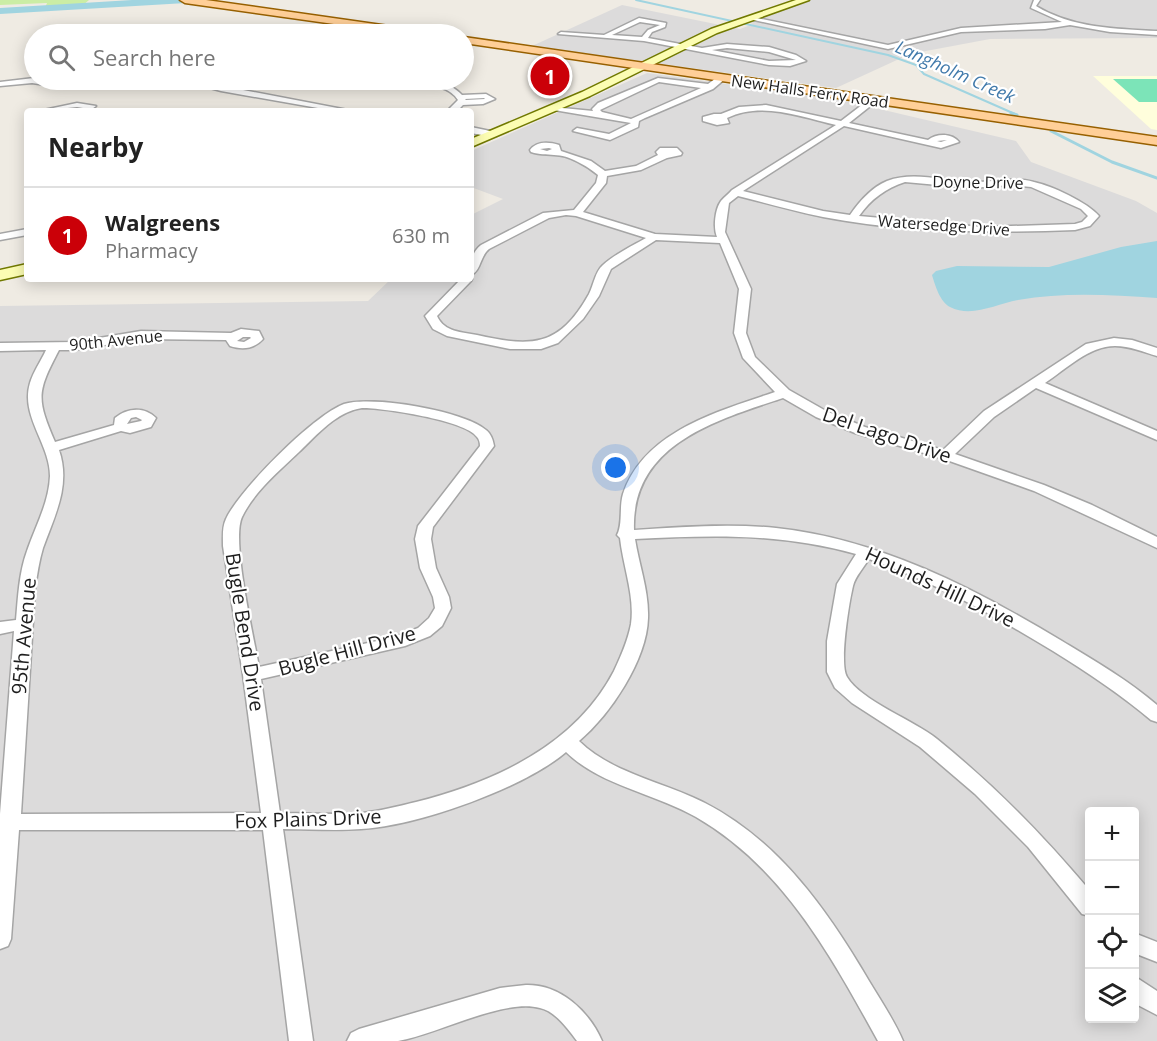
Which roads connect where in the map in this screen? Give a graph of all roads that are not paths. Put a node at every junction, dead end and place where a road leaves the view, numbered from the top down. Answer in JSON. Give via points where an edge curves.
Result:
{"nodes":[{"id":1,"x":185,"y":0,"type":"edge"},
{"id":2,"x":805,"y":0,"type":"edge"},
{"id":3,"x":1037,"y":0,"type":"edge"},
{"id":4,"x":751,"y":19,"type":"junction"},
{"id":5,"x":1073,"y":22,"type":"junction"},
{"id":6,"x":354,"y":24,"type":"edge"},
{"id":7,"x":1157,"y":33,"type":"edge"},
{"id":8,"x":561,"y":34,"type":"dead end"},
{"id":9,"x":604,"y":37,"type":"junction"},
{"id":10,"x":644,"y":39,"type":"junction"},
{"id":11,"x":474,"y":41,"type":"edge"},
{"id":12,"x":682,"y":45,"type":"junction"},
{"id":13,"x":705,"y":49,"type":"junction"},
{"id":14,"x":658,"y":56,"type":"junction"},
{"id":15,"x":598,"y":60,"type":"junction"},
{"id":16,"x":639,"y":66,"type":"junction"},
{"id":17,"x":616,"y":78,"type":"junction"},
{"id":18,"x":715,"y":80,"type":"junction"},
{"id":19,"x":24,"y":81,"type":"edge"},
{"id":20,"x":0,"y":84,"type":"edge"},
{"id":21,"x":227,"y":90,"type":"edge"},
{"id":22,"x":454,"y":90,"type":"edge"},
{"id":23,"x":858,"y":98,"type":"junction"},
{"id":24,"x":874,"y":100,"type":"junction"},
{"id":25,"x":60,"y":108,"type":"edge"},
{"id":26,"x":88,"y":108,"type":"edge"},
{"id":27,"x":327,"y":108,"type":"edge"},
{"id":28,"x":454,"y":108,"type":"edge"},
{"id":29,"x":552,"y":109,"type":"junction"},
{"id":30,"x":599,"y":114,"type":"junction"},
{"id":31,"x":722,"y":117,"type":"dead end"},
{"id":32,"x":633,"y":121,"type":"junction"},
{"id":33,"x":844,"y":122,"type":"junction"},
{"id":34,"x":577,"y":131,"type":"dead end"},
{"id":35,"x":479,"y":138,"type":"edge"},
{"id":36,"x":1157,"y":141,"type":"edge"},
{"id":37,"x":934,"y":143,"type":"dead end"},
{"id":38,"x":555,"y":152,"type":"dead end"},
{"id":39,"x":664,"y":156,"type":"dead end"},
{"id":40,"x":603,"y":174,"type":"junction"},
{"id":41,"x":1044,"y":187,"type":"joint"},
{"id":42,"x":735,"y":192,"type":"junction"},
{"id":43,"x":578,"y":213,"type":"junction"},
{"id":44,"x":853,"y":217,"type":"junction"},
{"id":45,"x":24,"y":233,"type":"edge"},
{"id":46,"x":0,"y":237,"type":"edge"},
{"id":47,"x":654,"y":237,"type":"junction"},
{"id":48,"x":723,"y":240,"type":"junction"},
{"id":49,"x":474,"y":265,"type":"edge"},
{"id":50,"x":24,"y":271,"type":"edge"},
{"id":51,"x":0,"y":275,"type":"edge"},
{"id":52,"x":464,"y":282,"type":"edge"},
{"id":53,"x":233,"y":337,"type":"dead end"},
{"id":54,"x":0,"y":347,"type":"edge"},
{"id":55,"x":54,"y":347,"type":"junction"},
{"id":56,"x":1157,"y":352,"type":"edge"},
{"id":57,"x":1035,"y":383,"type":"junction"},
{"id":58,"x":784,"y":393,"type":"junction"},
{"id":59,"x":121,"y":427,"type":"dead end"},
{"id":60,"x":480,"y":432,"type":"joint"},
{"id":61,"x":1157,"y":436,"type":"edge"},
{"id":62,"x":53,"y":447,"type":"junction"},
{"id":63,"x":946,"y":455,"type":"junction"},
{"id":64,"x":625,"y":535,"type":"junction"},
{"id":65,"x":1157,"y":543,"type":"edge"},
{"id":66,"x":865,"y":552,"type":"junction"},
{"id":67,"x":23,"y":624,"type":"junction"},
{"id":68,"x":0,"y":628,"type":"edge"},
{"id":69,"x":252,"y":675,"type":"junction"},
{"id":70,"x":1157,"y":715,"type":"edge"},
{"id":71,"x":567,"y":742,"type":"junction"},
{"id":72,"x":5,"y":822,"type":"edge"},
{"id":73,"x":272,"y":822,"type":"junction"},
{"id":74,"x":1085,"y":902,"type":"edge"},
{"id":75,"x":0,"y":939,"type":"edge"},
{"id":76,"x":1139,"y":945,"type":"edge"},
{"id":77,"x":1157,"y":952,"type":"edge"},
{"id":78,"x":1139,"y":993,"type":"edge"},
{"id":79,"x":1157,"y":1004,"type":"edge"},
{"id":80,"x":301,"y":1041,"type":"edge"},
{"id":81,"x":359,"y":1041,"type":"edge"},
{"id":82,"x":590,"y":1041,"type":"edge"},
{"id":83,"x":891,"y":1041,"type":"edge"}],
"edges":[{"from":1,"to":6,"type":"main road"},
{"from":2,"to":4,"type":"main road"},
{"from":3,"to":5,"type":"street","via":[[1033,7]]},
{"from":4,"to":5,"type":"street","via":[[888,47],[965,29],[1033,29]]},
{"from":4,"to":12,"type":"main road"},
{"from":5,"to":7,"type":"street"},
{"from":8,"to":9,"type":"street"},
{"from":9,"to":10,"type":"street"},
{"from":9,"to":10,"type":"street","via":[[634,21],[663,23]]},
{"from":10,"to":12,"type":"street"},
{"from":11,"to":15,"type":"main road","name":"New Halls Ferry Road"},
{"from":12,"to":13,"type":"street"},
{"from":12,"to":14,"type":"main road"},
{"from":13,"to":13,"type":"street","via":[[741,47],[790,55],[802,61],[770,63]]},
{"from":14,"to":15,"type":"main road"},
{"from":14,"to":16,"type":"main road"},
{"from":14,"to":18,"type":"main road","via":[[669,65],[705,72]]},
{"from":15,"to":16,"type":"main road","name":"New Halls Ferry Road"},
{"from":15,"to":17,"type":"main road","via":[[613,70]]},
{"from":16,"to":17,"type":"main road"},
{"from":16,"to":18,"type":"main road","name":"New Halls Ferry Road"},
{"from":17,"to":18,"type":"main road","via":[[664,73]]},
{"from":17,"to":29,"type":"main road"},
{"from":18,"to":23,"type":"main road","name":"New Halls Ferry Road"},
{"from":18,"to":30,"type":"street","via":[[658,80],[601,105],[596,109]]},
{"from":18,"to":32,"type":"street","via":[[687,98]]},
{"from":19,"to":20,"type":"street"},
{"from":21,"to":27,"type":"street"},
{"from":22,"to":28,"type":"street","via":[[461,100]]},
{"from":23,"to":24,"type":"main road","name":"New Halls Ferry Road"},
{"from":23,"to":33,"type":"street","name":"Del Lago Drive"},
{"from":24,"to":33,"type":"street","name":"Del Lago Drive"},
{"from":24,"to":36,"type":"main road","name":"New Halls Ferry Road"},
{"from":25,"to":26,"type":"street","via":[[92,106]]},
{"from":29,"to":30,"type":"street"},
{"from":29,"to":35,"type":"main road"},
{"from":30,"to":32,"type":"street"},
{"from":31,"to":33,"type":"street","via":[[739,109],[766,107]]},
{"from":32,"to":34,"type":"street","via":[[635,125],[610,137]]},
{"from":33,"to":37,"type":"street"},
{"from":33,"to":42,"type":"street","name":"Del Lago Drive"},
{"from":38,"to":40,"type":"street","via":[[588,163]]},
{"from":39,"to":40,"type":"street","via":[[638,168]]},
{"from":40,"to":43,"type":"street","via":[[601,183]]},
{"from":41,"to":44,"type":"street","name":"Doyne Drive","via":[[1022,182],[971,185],[905,179],[888,184],[864,202]]},
{"from":41,"to":44,"type":"street","name":"Watersedge Drive","via":[[1094,216],[1075,227],[982,230]]},
{"from":42,"to":44,"type":"street","name":"Watersedge Drive","via":[[823,214]]},
{"from":42,"to":48,"type":"street","name":"Del Lago Drive","via":[[722,211]]},
{"from":43,"to":47,"type":"street"},
{"from":43,"to":49,"type":"street","via":[[553,212],[485,247]]},
{"from":45,"to":46,"type":"street"},
{"from":47,"to":48,"type":"street"},
{"from":47,"to":52,"type":"street","via":[[607,267],[594,295],[563,333],[537,348],[440,330],[432,316]]},
{"from":48,"to":58,"type":"street","name":"Del Lago Drive","via":[[745,289],[740,333],[743,345],[749,358]]},
{"from":50,"to":51,"type":"main road"},
{"from":53,"to":55,"type":"street","name":"90th Avenue","via":[[141,335]]},
{"from":54,"to":55,"type":"street","name":"90th Avenue"},
{"from":55,"to":62,"type":"street","name":"95th Avenue","via":[[36,385],[35,397],[39,418]]},
{"from":56,"to":57,"type":"street","via":[[1132,344],[1099,344]]},
{"from":57,"to":61,"type":"street"},
{"from":57,"to":63,"type":"street","via":[[989,414]]},
{"from":58,"to":63,"type":"street","name":"Del Lago Drive","via":[[850,426]]},
{"from":58,"to":64,"type":"street","name":"Fox Plains Drive","via":[[721,415],[664,448],[638,477],[631,492]]},
{"from":59,"to":62,"type":"street"},
{"from":60,"to":69,"type":"street","name":"Bugle Hill Drive","via":[[487,446],[426,526],[423,539],[428,568],[441,597],[442,608],[436,622],[424,632],[399,642]]},
{"from":60,"to":69,"type":"street","name":"Bugle Bend Drive","via":[[394,407],[350,407],[324,421],[248,497],[230,531]]},
{"from":62,"to":67,"type":"street","name":"95th Avenue","via":[[57,475],[54,498],[30,568]]},
{"from":63,"to":65,"type":"street","name":"Del Lago Drive","via":[[1087,508]]},
{"from":64,"to":66,"type":"street","name":"Hounds Hill Drive","via":[[765,532],[818,539]]},
{"from":64,"to":71,"type":"street","name":"Fox Plains Drive","via":[[639,597],[636,640],[622,676],[600,711]]},
{"from":66,"to":70,"type":"street","name":"Hounds Hill Drive","via":[[989,606],[1086,664]]},
{"from":66,"to":74,"type":"street","via":[[845,584],[836,641],[836,672],[841,683],[927,742],[982,788],[1035,841]]},
{"from":67,"to":68,"type":"street"},
{"from":67,"to":72,"type":"street","name":"95th Avenue"},
{"from":69,"to":73,"type":"street","name":"Bugle Bend Drive"},
{"from":71,"to":73,"type":"street","name":"Fox Plains Drive","via":[[515,775],[441,805],[363,821]]},
{"from":71,"to":83,"type":"street","via":[[587,760],[706,813],[767,861],[813,913]]},
{"from":72,"to":73,"type":"street","name":"Fox Plains Drive"},
{"from":72,"to":75,"type":"street","name":"95th Avenue"},
{"from":73,"to":80,"type":"street","name":"Bugle Bend Drive"},
{"from":76,"to":77,"type":"street"},
{"from":78,"to":79,"type":"street"},
{"from":81,"to":82,"type":"street","via":[[522,996],[541,997],[556,1004],[573,1018]]}]}
